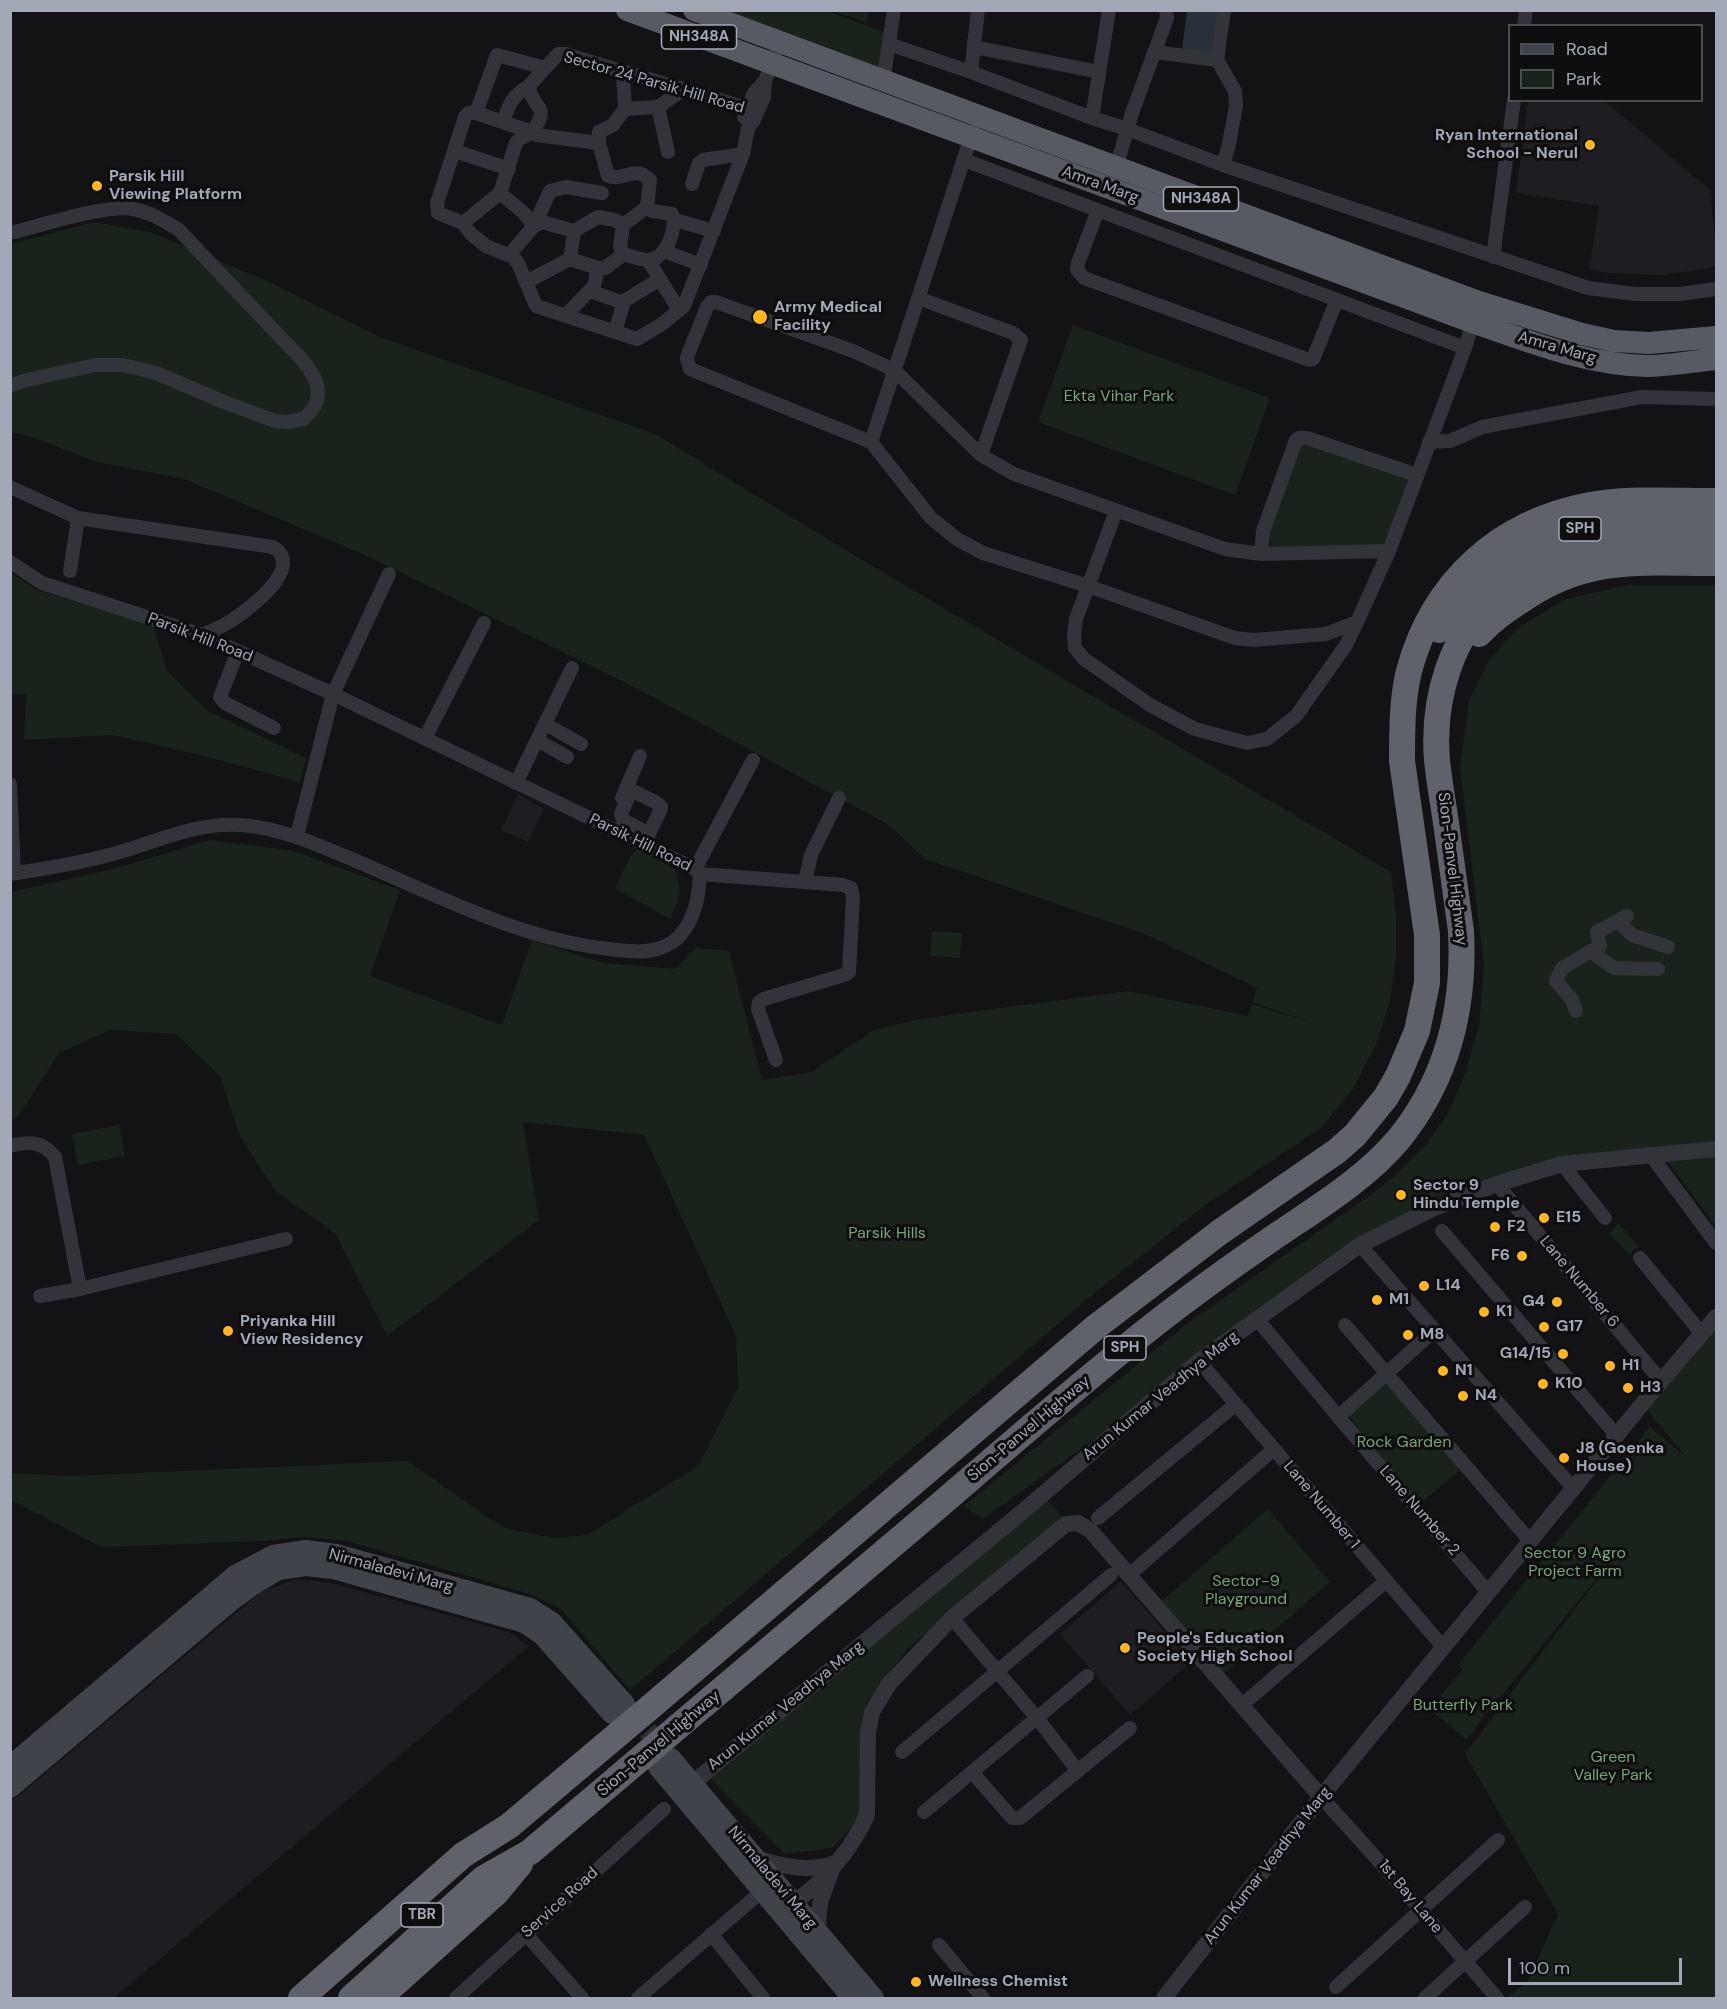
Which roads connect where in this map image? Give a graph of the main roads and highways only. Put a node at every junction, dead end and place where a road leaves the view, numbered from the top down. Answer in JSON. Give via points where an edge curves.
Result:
{"nodes":[{"id":1,"x":627,"y":10,"type":"edge"},
{"id":2,"x":694,"y":10,"type":"edge"},
{"id":3,"x":975,"y":127,"type":"junction"},
{"id":4,"x":1476,"y":312,"type":"junction"},
{"id":5,"x":1716,"y":336,"type":"edge"},
{"id":6,"x":1716,"y":359,"type":"edge"},
{"id":7,"x":1716,"y":501,"type":"edge"},
{"id":8,"x":1716,"y":522,"type":"edge"},
{"id":9,"x":1716,"y":541,"type":"edge"},
{"id":10,"x":1716,"y":562,"type":"edge"},
{"id":11,"x":1472,"y":605,"type":"junction"},
{"id":12,"x":1404,"y":716,"type":"junction"},
{"id":13,"x":1437,"y":720,"type":"junction"},
{"id":14,"x":537,"y":1621,"type":"junction"},
{"id":15,"x":618,"y":1709,"type":"tunnel mouth"},
{"id":16,"x":665,"y":1762,"type":"tunnel mouth"},
{"id":17,"x":10,"y":1766,"type":"edge"},
{"id":18,"x":10,"y":1788,"type":"edge"},
{"id":19,"x":686,"y":1788,"type":"junction"},
{"id":20,"x":509,"y":1826,"type":"junction"},
{"id":21,"x":530,"y":1852,"type":"junction"},
{"id":22,"x":768,"y":1886,"type":"junction"},
{"id":23,"x":302,"y":1998,"type":"edge"},
{"id":24,"x":330,"y":1998,"type":"edge"},
{"id":25,"x":351,"y":1998,"type":"edge"},
{"id":26,"x":379,"y":1998,"type":"edge"},
{"id":27,"x":852,"y":1998,"type":"edge"},
{"id":28,"x":874,"y":1998,"type":"edge"}],
"edges":[{"from":1,"to":3,"type":"highway","name":"Amra Marg","number":"NH348A","via":[[768,73]]},
{"from":2,"to":3,"type":"highway","name":"Amra Marg","number":"NH348A","via":[[883,82]]},
{"from":3,"to":4,"type":"highway","name":"Amra Marg","number":"NH348A"},
{"from":3,"to":4,"type":"highway","name":"Amra Marg","number":"NH348A","via":[[1116,168]]},
{"from":4,"to":5,"type":"highway","name":"Amra Marg","number":"NH348A","via":[[1614,341],[1649,343]]},
{"from":4,"to":6,"type":"highway","name":"Amra Marg","number":"NH348A","via":[[1579,357],[1649,366]]},
{"from":7,"to":12,"type":"highway","via":[[1591,505],[1545,517],[1503,538],[1466,568],[1431,617],[1409,671]]},
{"from":8,"to":11,"type":"highway","number":"SPH","via":[[1616,523],[1573,530],[1542,541],[1496,569]]},
{"from":9,"to":11,"type":"highway","number":"SPH","via":[[1617,543],[1578,549],[1541,563]]},
{"from":10,"to":13,"type":"highway","via":[[1601,565],[1535,590],[1489,623],[1467,649],[1449,683]]},
{"from":11,"to":12,"type":"highway","number":"SPH","via":[[1436,633],[1409,692]]},
{"from":11,"to":13,"type":"highway","number":"SPH","via":[[1468,627],[1451,662]]},
{"from":12,"to":20,"type":"highway","name":"Sion-Panvel Highway","number":"SPH","via":[[1402,761],[1427,934],[1426,983],[1409,1054],[1371,1117],[1337,1151],[1220,1232],[1097,1326]]},
{"from":13,"to":21,"type":"highway","name":"Sion-Panvel Highway","number":"SPH","via":[[1437,758],[1461,931],[1461,987],[1441,1068],[1415,1117],[1398,1139],[1359,1179],[1240,1261],[1120,1352]]},
{"from":14,"to":15,"type":"main road","name":"Nirmaladevi Marg","via":[[542,1635]]},
{"from":14,"to":17,"type":"main road","name":"Nirmaladevi Marg","via":[[530,1608],[336,1554],[306,1550],[273,1555],[235,1575]]},
{"from":14,"to":18,"type":"main road","name":"Nirmaladevi Marg","via":[[524,1623],[333,1569],[306,1566],[278,1570],[230,1602]]},
{"from":16,"to":19,"type":"main road","name":"Nirmaladevi Marg"},
{"from":19,"to":22,"type":"main road","name":"Nirmaladevi Marg"},
{"from":19,"to":22,"type":"main road","name":"Nirmaladevi Marg","via":[[755,1858]]},
{"from":20,"to":23,"type":"highway","number":"SPH","via":[[463,1855]]},
{"from":20,"to":24,"type":"highway","number":"TBR","via":[[475,1868]]},
{"from":21,"to":25,"type":"highway","number":"TBR","via":[[484,1878]]},
{"from":21,"to":26,"type":"highway","number":"SPH","via":[[497,1892]]},
{"from":22,"to":27,"type":"main road","name":"Nirmaladevi Marg"},
{"from":22,"to":28,"type":"main road","name":"Nirmaladevi Marg","via":[[793,1902]]}]}
